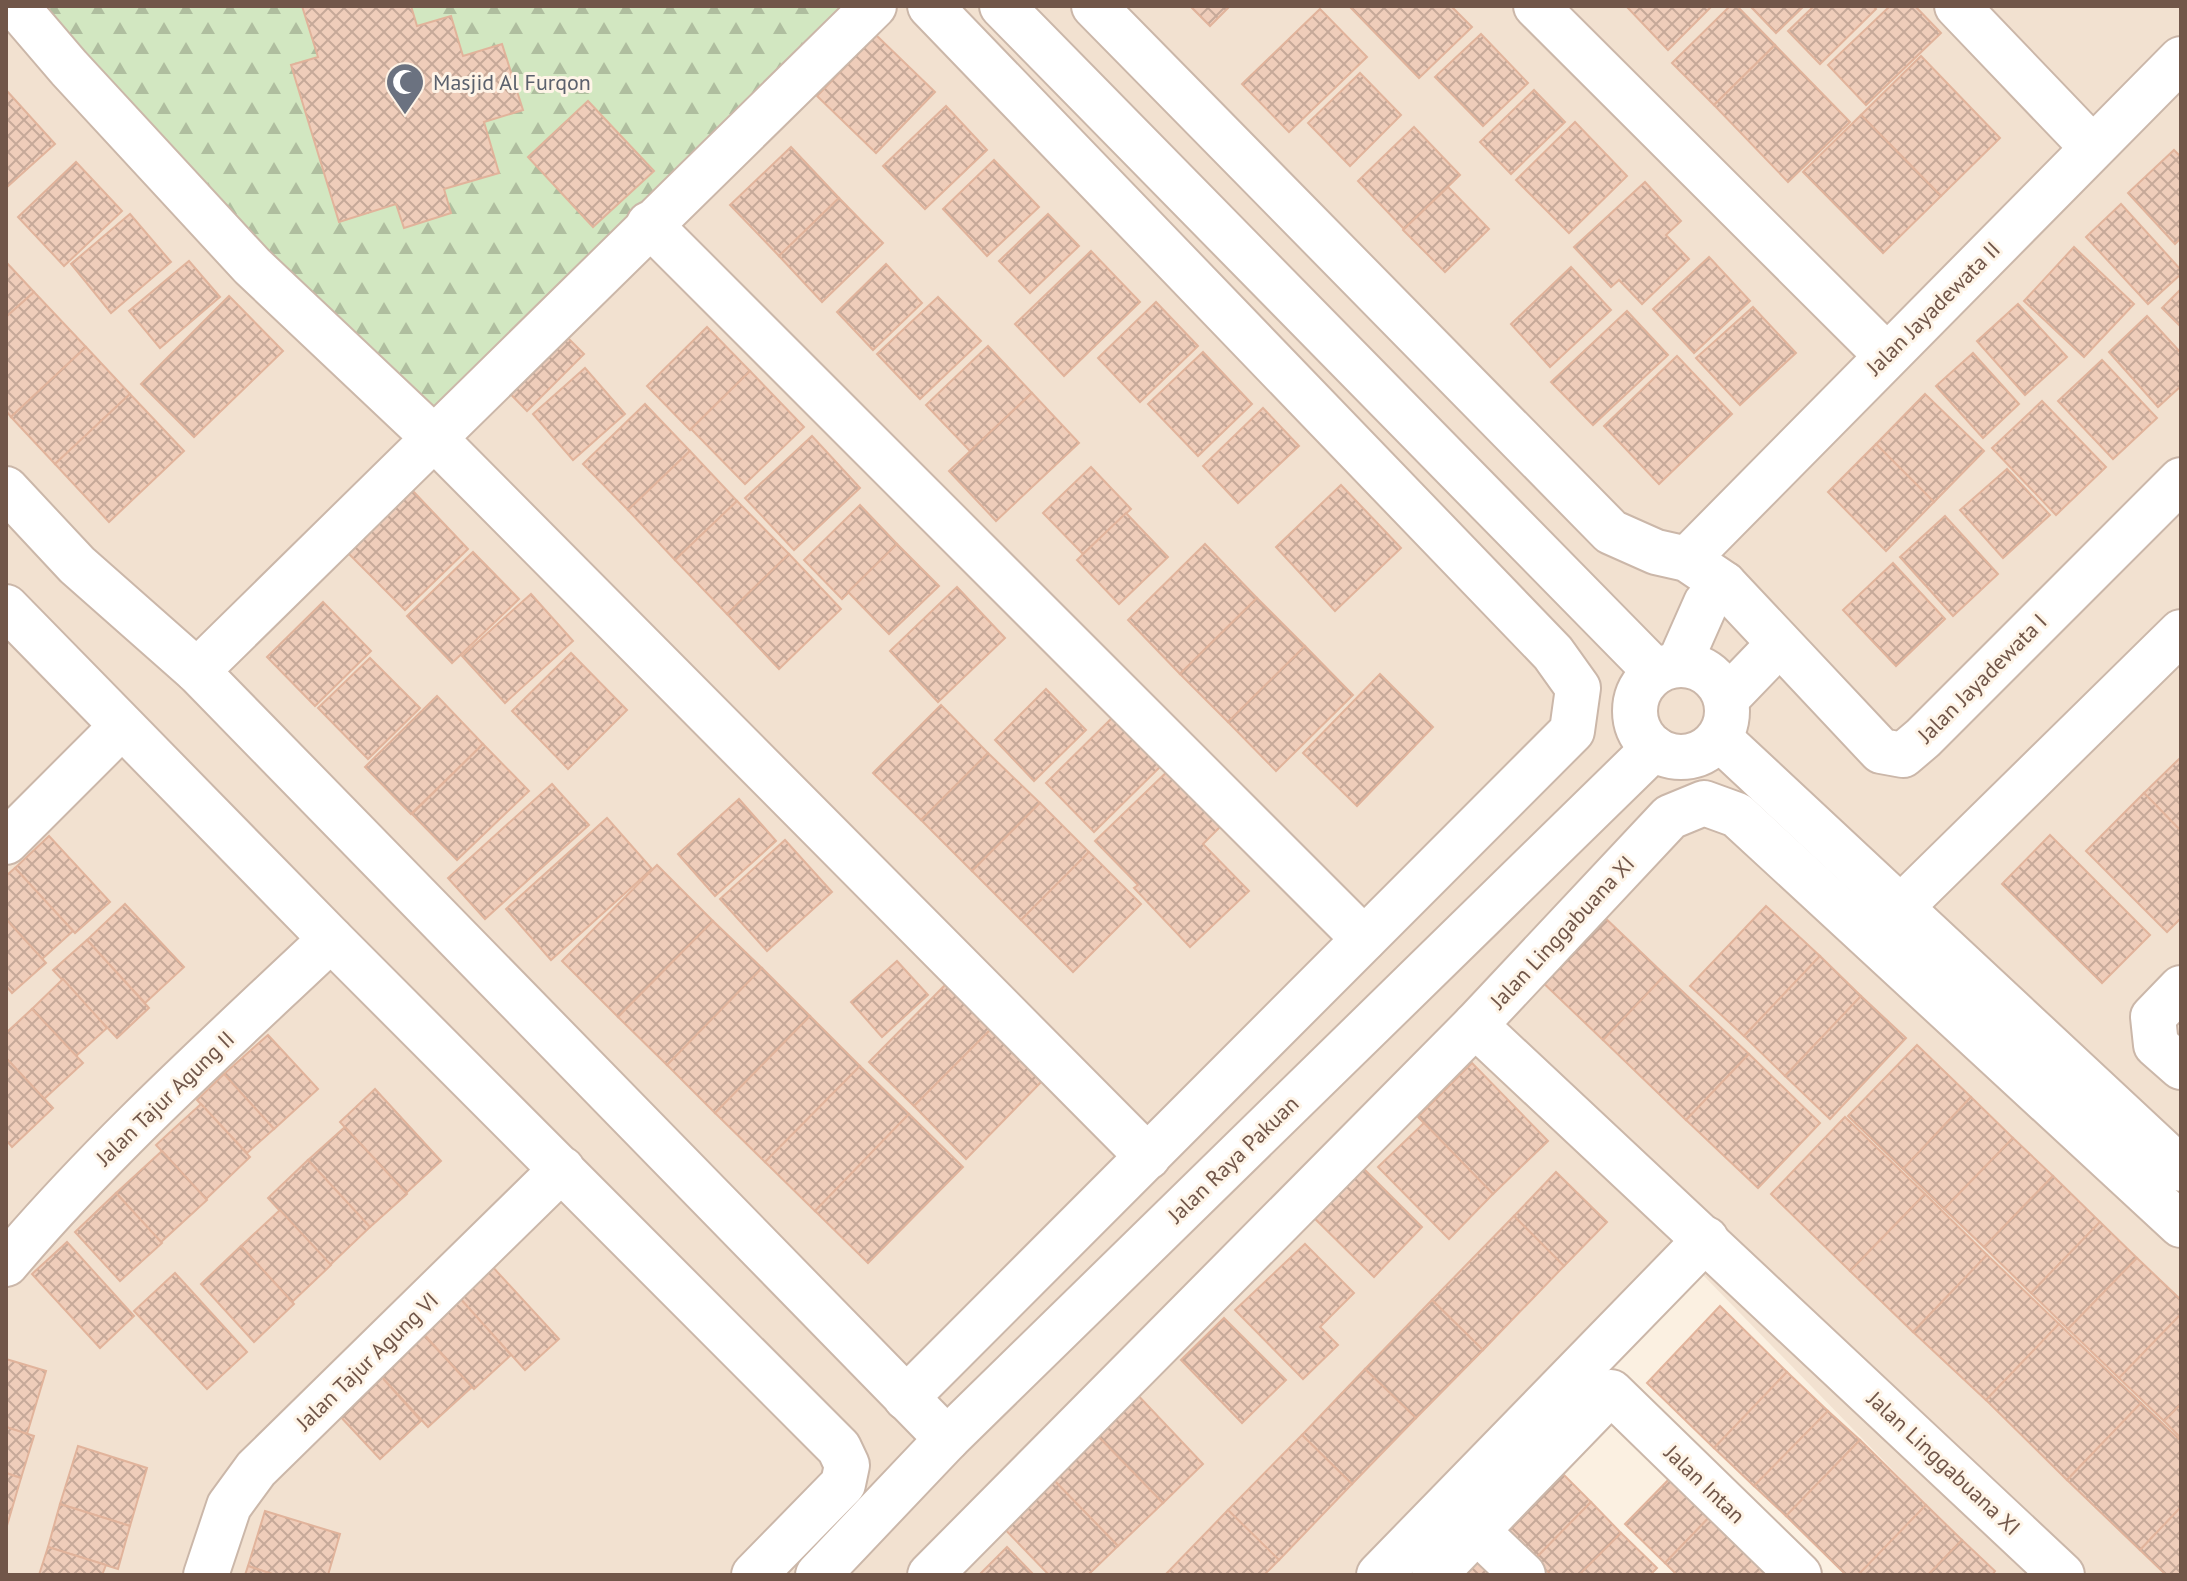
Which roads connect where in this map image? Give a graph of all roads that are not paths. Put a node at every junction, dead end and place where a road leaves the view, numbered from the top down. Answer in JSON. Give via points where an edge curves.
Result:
{"nodes":[{"id":1,"x":16,"y":6,"type":"edge"},
{"id":2,"x":874,"y":6,"type":"edge"},
{"id":3,"x":930,"y":6,"type":"edge"},
{"id":4,"x":1002,"y":6,"type":"edge"},
{"id":5,"x":1094,"y":6,"type":"edge"},
{"id":6,"x":1536,"y":6,"type":"edge"},
{"id":7,"x":1957,"y":6,"type":"edge"},
{"id":8,"x":2181,"y":59,"type":"edge"},
{"id":9,"x":2092,"y":147,"type":"junction"},
{"id":10,"x":649,"y":224,"type":"junction"},
{"id":11,"x":1886,"y":355,"type":"junction"},
{"id":12,"x":433,"y":437,"type":"junction"},
{"id":13,"x":2181,"y":480,"type":"edge"},
{"id":14,"x":6,"y":489,"type":"edge"},
{"id":15,"x":1687,"y":559,"type":"junction"},
{"id":16,"x":1724,"y":584,"type":"junction"},
{"id":17,"x":6,"y":607,"type":"edge"},
{"id":18,"x":2181,"y":632,"type":"edge"},
{"id":19,"x":1779,"y":644,"type":"junction"},
{"id":20,"x":1668,"y":668,"type":"junction"},
{"id":21,"x":197,"y":671,"type":"junction"},
{"id":22,"x":1722,"y":719,"type":"junction"},
{"id":23,"x":121,"y":727,"type":"junction"},
{"id":24,"x":1654,"y":748,"type":"junction"},
{"id":25,"x":6,"y":842,"type":"edge"},
{"id":26,"x":1900,"y":908,"type":"junction"},
{"id":27,"x":331,"y":939,"type":"junction"},
{"id":28,"x":1364,"y":939,"type":"junction"},
{"id":29,"x":2181,"y":988,"type":"edge"},
{"id":30,"x":1475,"y":1025,"type":"junction"},
{"id":31,"x":2169,"y":1056,"type":"edge"},
{"id":32,"x":1148,"y":1157,"type":"junction"},
{"id":33,"x":562,"y":1169,"type":"junction"},
{"id":34,"x":2181,"y":1169,"type":"edge"},
{"id":35,"x":2181,"y":1225,"type":"edge"},
{"id":36,"x":1706,"y":1239,"type":"junction"},
{"id":37,"x":6,"y":1264,"type":"edge"},
{"id":38,"x":906,"y":1398,"type":"junction"},
{"id":39,"x":947,"y":1439,"type":"junction"},
{"id":40,"x":1476,"y":1530,"type":"junction"},
{"id":41,"x":206,"y":1575,"type":"edge"},
{"id":42,"x":754,"y":1575,"type":"edge"},
{"id":43,"x":818,"y":1575,"type":"edge"},
{"id":44,"x":930,"y":1575,"type":"edge"},
{"id":45,"x":1379,"y":1575,"type":"edge"},
{"id":46,"x":1434,"y":1575,"type":"edge"},
{"id":47,"x":1523,"y":1575,"type":"edge"},
{"id":48,"x":1799,"y":1575,"type":"edge"},
{"id":49,"x":2062,"y":1575,"type":"edge"}],
"edges":[{"from":1,"to":12,"type":"street","via":[[252,266]]},
{"from":2,"to":10,"type":"street"},
{"from":3,"to":28,"type":"street","via":[[1553,653],[1578,688],[1572,731]]},
{"from":4,"to":20,"type":"street"},
{"from":5,"to":15,"type":"street","via":[[1611,532]]},
{"from":6,"to":11,"type":"street"},
{"from":7,"to":9,"type":"street"},
{"from":8,"to":9,"type":"street","name":"Jalan Jayadewata II"},
{"from":9,"to":11,"type":"street","name":"Jalan Jayadewata II"},
{"from":10,"to":12,"type":"street"},
{"from":10,"to":28,"type":"street"},
{"from":11,"to":15,"type":"street","name":"Jalan Jayadewata II"},
{"from":12,"to":21,"type":"street"},
{"from":12,"to":32,"type":"street"},
{"from":13,"to":19,"type":"street","name":"Jalan Jayadewata I","via":[[1903,755],[1881,751]]},
{"from":14,"to":21,"type":"street","via":[[77,565]]},
{"from":15,"to":16,"type":"street"},
{"from":16,"to":19,"type":"street"},
{"from":16,"to":20,"type":"street","via":[[1706,603]]},
{"from":17,"to":23,"type":"street"},
{"from":18,"to":26,"type":"street"},
{"from":19,"to":22,"type":"street"},
{"from":20,"to":22,"type":"street","via":[[1699,668],[1717,681]]},
{"from":20,"to":24,"type":"street","via":[[1645,681],[1637,695],[1637,725]]},
{"from":21,"to":38,"type":"street"},
{"from":22,"to":24,"type":"street","via":[[1709,749],[1696,755],[1682,758]]},
{"from":22,"to":26,"type":"street"},
{"from":23,"to":25,"type":"street"},
{"from":23,"to":27,"type":"street"},
{"from":24,"to":39,"type":"street","name":"Jalan Raya Pakuan"},
{"from":26,"to":34,"type":"street"},
{"from":27,"to":33,"type":"street"},
{"from":27,"to":37,"type":"street","name":"Jalan Tajur Agung II","via":[[115,1145]]},
{"from":28,"to":32,"type":"street"},
{"from":29,"to":31,"type":"street","via":[[2153,1017]]},
{"from":30,"to":35,"type":"street","name":"Jalan Linggabuana XI","via":[[1670,817],[1704,803],[1737,815]]},
{"from":30,"to":36,"type":"street","name":"Jalan Linggabuana XI"},
{"from":30,"to":44,"type":"street"},
{"from":32,"to":38,"type":"street"},
{"from":33,"to":41,"type":"street","name":"Jalan Tajur Agung VI","via":[[256,1469],[229,1506]]},
{"from":33,"to":42,"type":"street","via":[[839,1448],[847,1465],[843,1484]]},
{"from":36,"to":45,"type":"street"},
{"from":36,"to":49,"type":"street","name":"Jalan Linggabuana XI"},
{"from":38,"to":39,"type":"street"},
{"from":39,"to":43,"type":"street","name":"Jalan Raya Pakuan"},
{"from":40,"to":46,"type":"street"},
{"from":40,"to":47,"type":"street"},
{"from":40,"to":48,"type":"street","name":"Jalan Intan","via":[[1611,1392]]}]}
